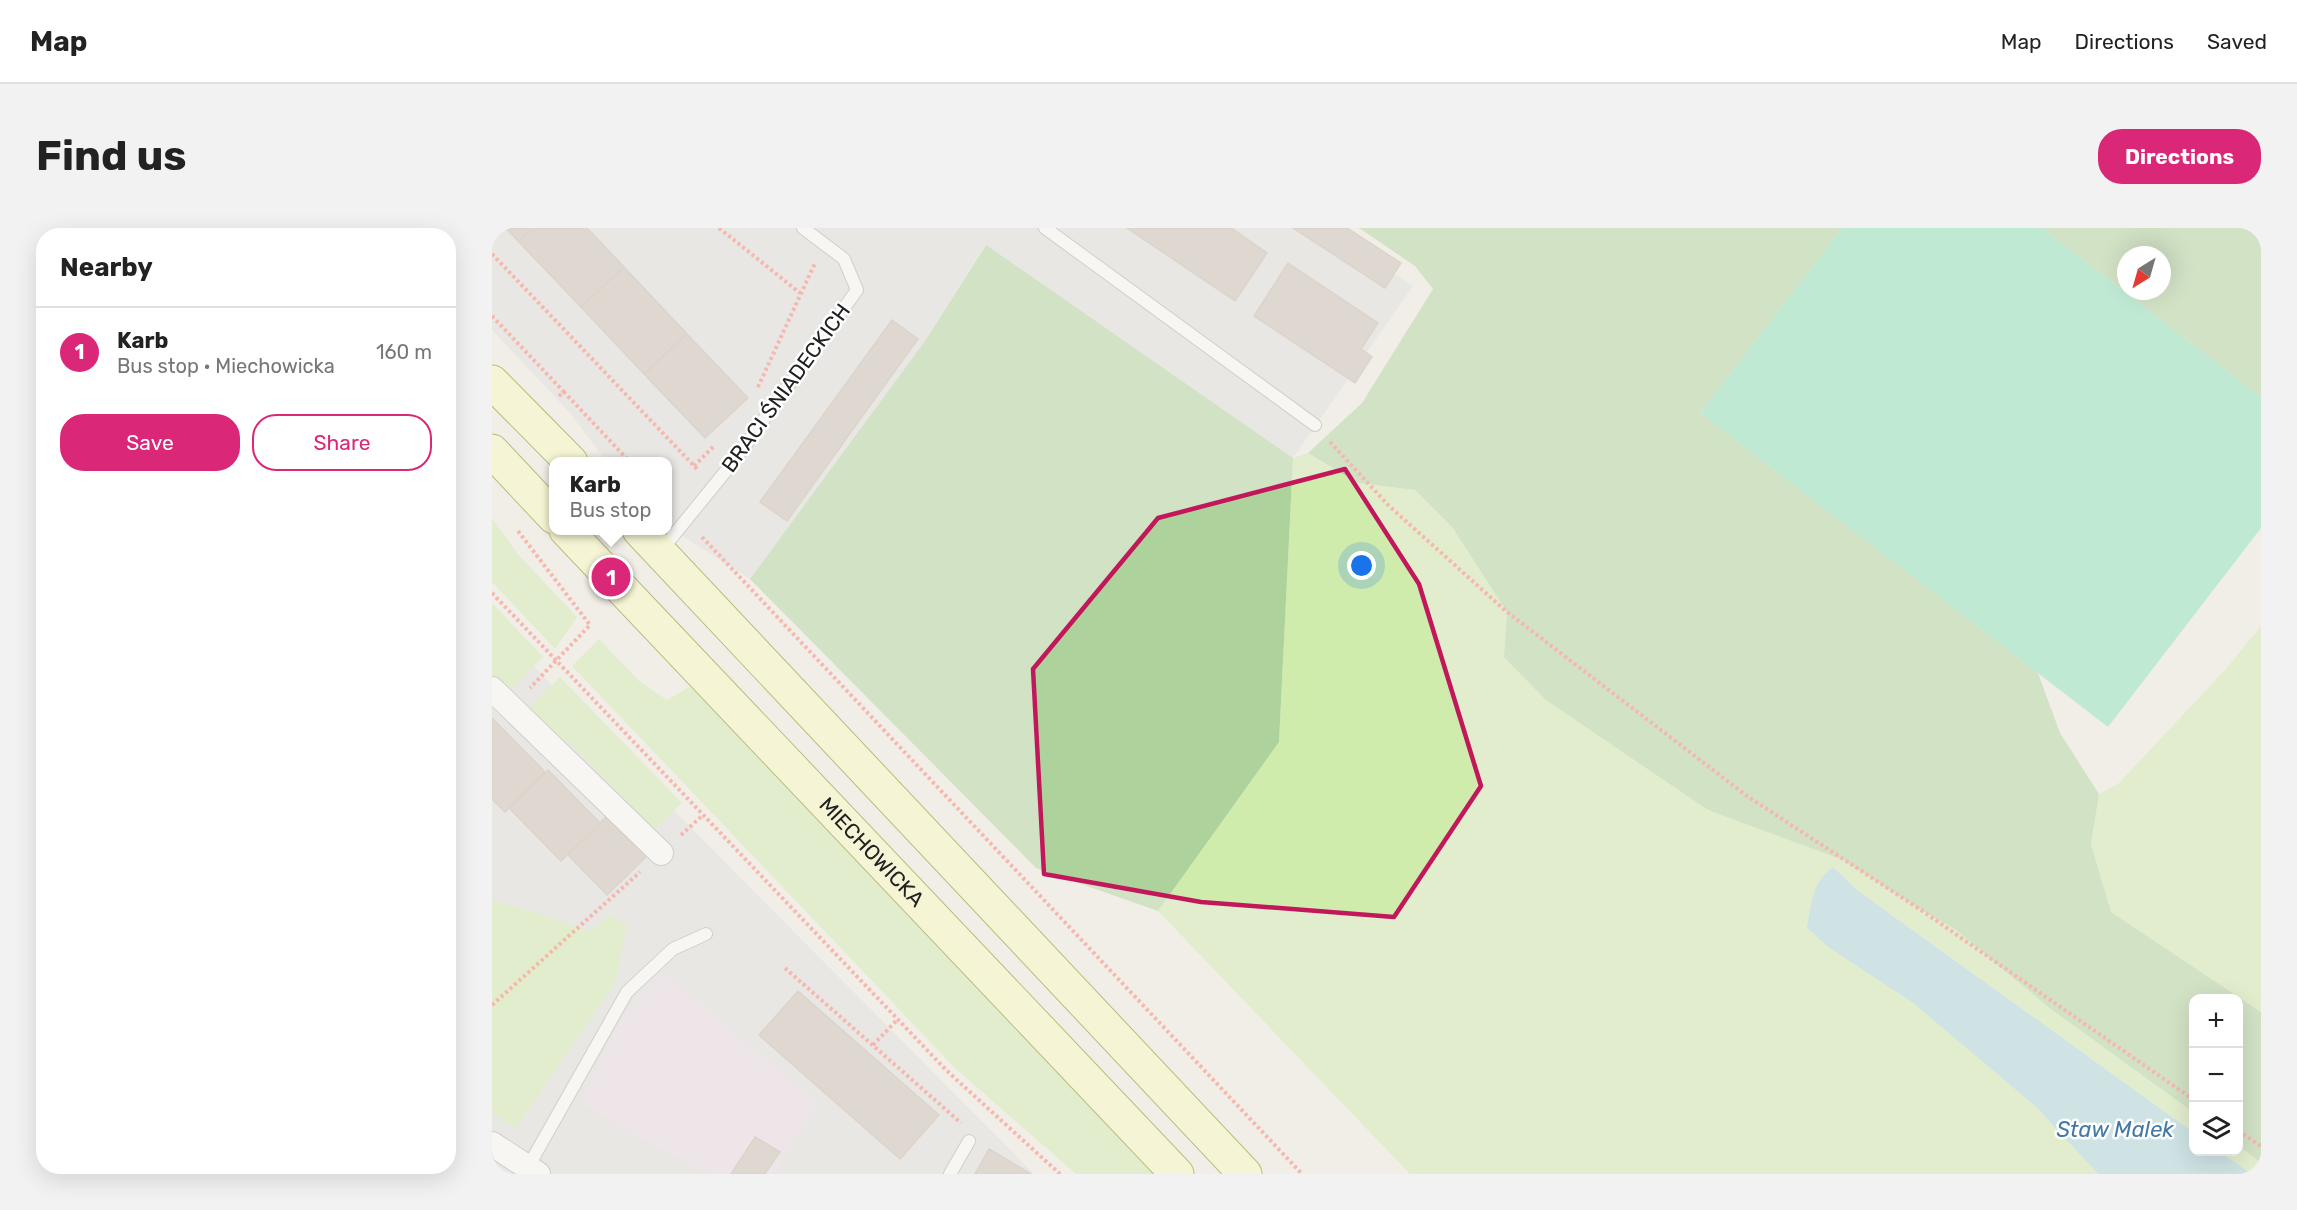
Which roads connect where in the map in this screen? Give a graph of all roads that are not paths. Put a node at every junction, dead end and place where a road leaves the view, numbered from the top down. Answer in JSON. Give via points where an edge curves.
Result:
{"nodes":[{"id":1,"x":803,"y":228,"type":"edge"},
{"id":2,"x":1045,"y":228,"type":"edge"},
{"id":3,"x":492,"y":382,"type":"edge"},
{"id":4,"x":1316,"y":425,"type":"road end"},
{"id":5,"x":492,"y":452,"type":"edge"},
{"id":6,"x":565,"y":457,"type":"edge"},
{"id":7,"x":549,"y":512,"type":"edge"},
{"id":8,"x":672,"y":529,"type":"edge"},
{"id":9,"x":570,"y":535,"type":"edge"},
{"id":10,"x":650,"y":541,"type":"edge"},
{"id":11,"x":492,"y":689,"type":"edge"},
{"id":12,"x":660,"y":853,"type":"road end"},
{"id":13,"x":706,"y":934,"type":"dead end"},
{"id":14,"x":969,"y":1141,"type":"road end"},
{"id":15,"x":492,"y":1144,"type":"edge"},
{"id":16,"x":533,"y":1171,"type":"edge"},
{"id":17,"x":950,"y":1174,"type":"edge"},
{"id":18,"x":1177,"y":1174,"type":"edge"},
{"id":19,"x":1245,"y":1174,"type":"edge"}],
"edges":[{"from":1,"to":8,"type":"lane","name":"BRACI ŚNIADECKICH","via":[[844,259],[857,290],[714,487],[686,521]]},
{"from":2,"to":4,"type":"lane"},
{"from":3,"to":6,"type":"main road"},
{"from":5,"to":7,"type":"main road"},
{"from":9,"to":18,"type":"main road","name":"MIECHOWICKA"},
{"from":10,"to":19,"type":"main road"},
{"from":11,"to":12,"type":"street"},
{"from":13,"to":16,"type":"lane","via":[[673,949],[627,992]]},
{"from":14,"to":17,"type":"lane"},
{"from":15,"to":16,"type":"street"}]}
